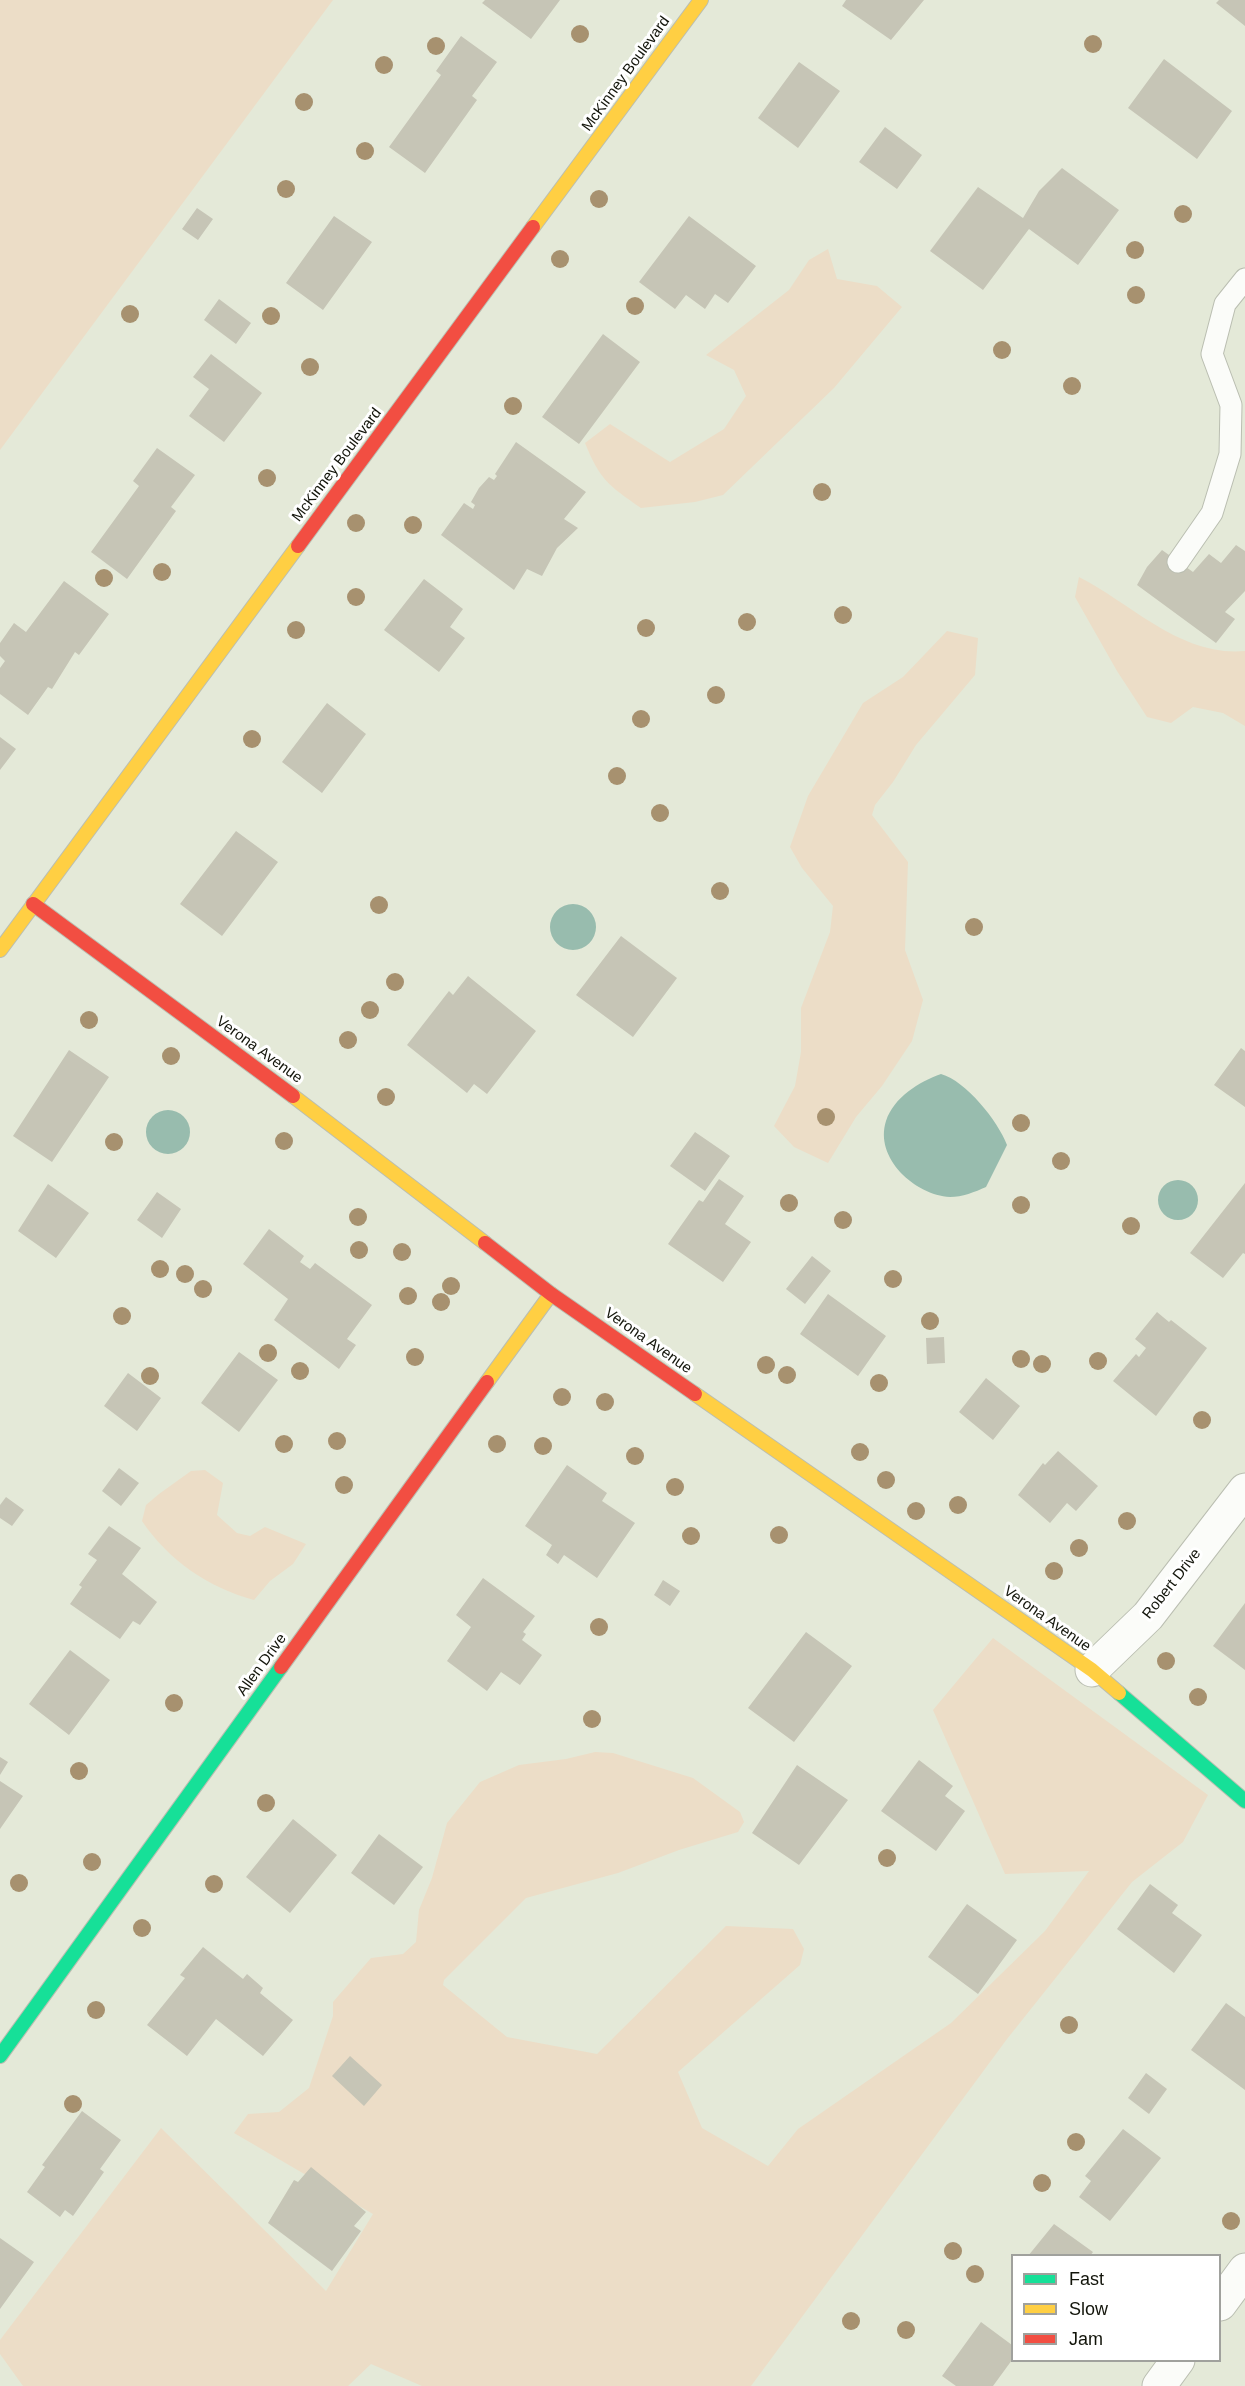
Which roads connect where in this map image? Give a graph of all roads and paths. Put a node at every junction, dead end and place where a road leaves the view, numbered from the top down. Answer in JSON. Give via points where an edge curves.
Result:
{"nodes":[{"id":1,"x":700,"y":0,"type":"edge"},
{"id":2,"x":1245,"y":279,"type":"edge"},
{"id":3,"x":1178,"y":562,"type":"dead end"},
{"id":4,"x":33,"y":904,"type":"junction"},
{"id":5,"x":0,"y":950,"type":"edge"},
{"id":6,"x":551,"y":1294,"type":"junction"},
{"id":7,"x":1245,"y":1490,"type":"edge"},
{"id":8,"x":1092,"y":1670,"type":"junction"},
{"id":9,"x":1245,"y":1802,"type":"edge"},
{"id":10,"x":0,"y":2056,"type":"edge"},
{"id":11,"x":1245,"y":2270,"type":"edge"},
{"id":12,"x":1221,"y":2303,"type":"edge"},
{"id":13,"x":1177,"y":2362,"type":"edge"},
{"id":14,"x":1159,"y":2386,"type":"edge"}],
"edges":[{"from":1,"to":4,"type":"street","name":"McKinney Boulevard"},
{"from":2,"to":3,"type":"lane","via":[[1225,304],[1212,354],[1231,405],[1230,454],[1212,513]]},
{"from":4,"to":5,"type":"street","name":"McKinney Boulevard"},
{"from":4,"to":6,"type":"street","name":"Verona Avenue","via":[[361,1146]]},
{"from":6,"to":8,"type":"street","name":"Verona Avenue"},
{"from":6,"to":10,"type":"street","name":"Allen Drive"},
{"from":7,"to":8,"type":"street","name":"Robert Drive","via":[[1148,1616]]},
{"from":8,"to":9,"type":"street","name":"Verona Avenue"},
{"from":11,"to":12,"type":"street"},
{"from":13,"to":14,"type":"street"}]}
